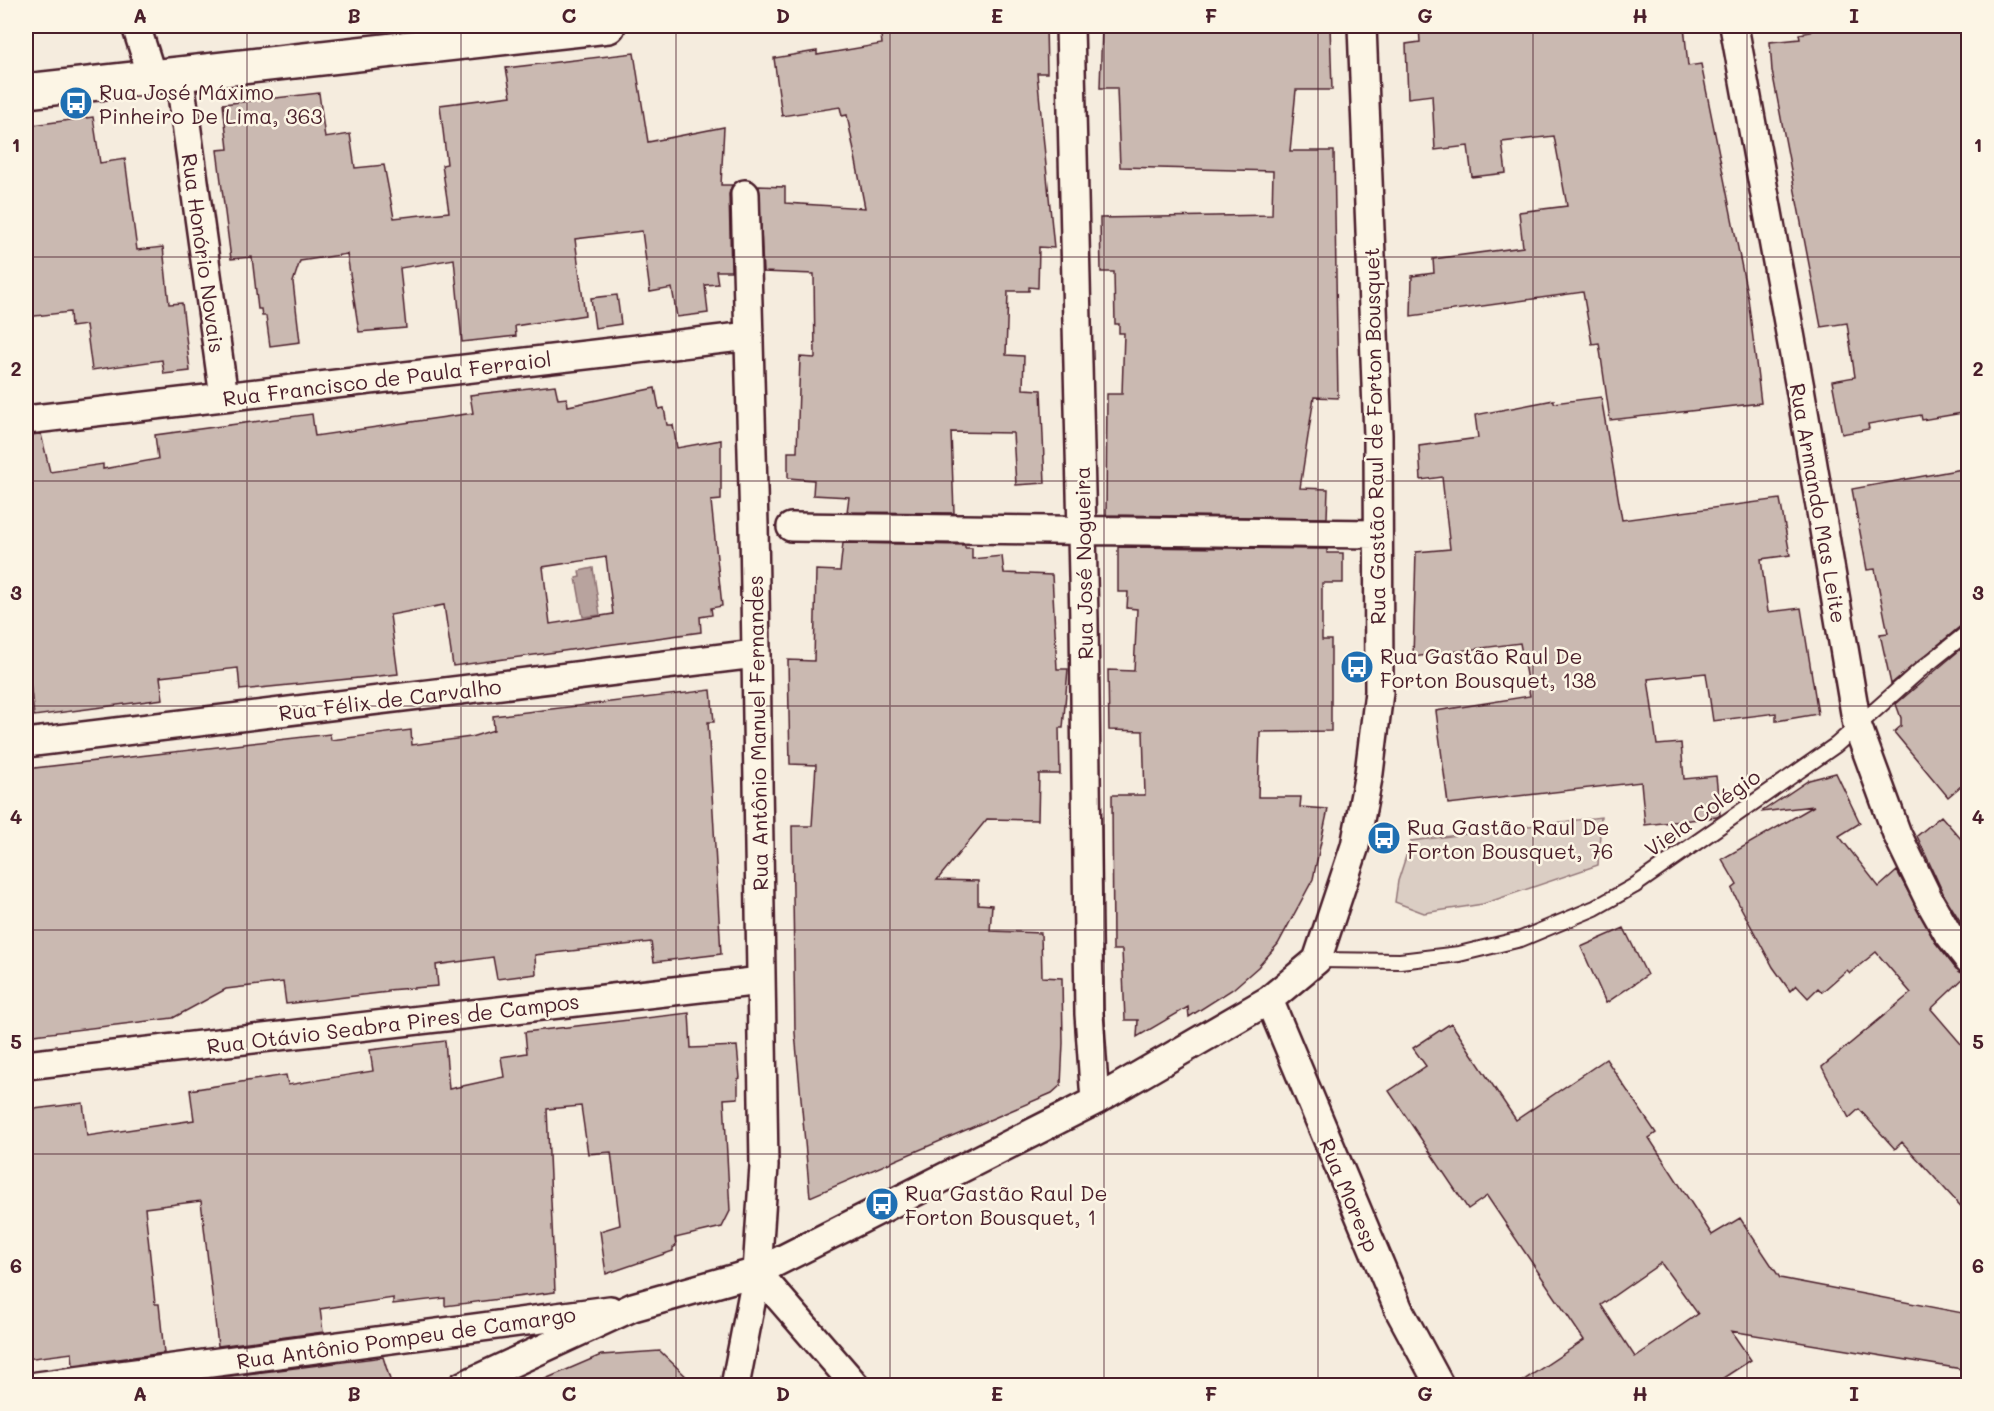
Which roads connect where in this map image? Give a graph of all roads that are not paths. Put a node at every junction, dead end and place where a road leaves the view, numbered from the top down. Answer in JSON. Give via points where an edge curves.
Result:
{"nodes":[{"id":1,"x":136,"y":26,"type":"edge"},
{"id":2,"x":608,"y":26,"type":"edge"},
{"id":3,"x":1070,"y":26,"type":"edge"},
{"id":4,"x":1362,"y":26,"type":"edge"},
{"id":5,"x":1734,"y":26,"type":"edge"},
{"id":6,"x":535,"y":29,"type":"edge"},
{"id":7,"x":166,"y":75,"type":"junction"},
{"id":8,"x":26,"y":91,"type":"edge"},
{"id":9,"x":745,"y":194,"type":"dead end"},
{"id":10,"x":749,"y":336,"type":"junction"},
{"id":11,"x":224,"y":397,"type":"junction"},
{"id":12,"x":26,"y":420,"type":"edge"},
{"id":13,"x":791,"y":527,"type":"dead end"},
{"id":14,"x":1082,"y":531,"type":"junction"},
{"id":15,"x":1378,"y":534,"type":"junction"},
{"id":16,"x":1968,"y":632,"type":"edge"},
{"id":17,"x":755,"y":654,"type":"junction"},
{"id":18,"x":1857,"y":725,"type":"junction"},
{"id":19,"x":26,"y":743,"type":"edge"},
{"id":20,"x":1968,"y":959,"type":"edge"},
{"id":21,"x":1317,"y":960,"type":"junction"},
{"id":22,"x":761,"y":981,"type":"junction"},
{"id":23,"x":1269,"y":1000,"type":"junction"},
{"id":24,"x":26,"y":1065,"type":"edge"},
{"id":25,"x":1095,"y":1101,"type":"junction"},
{"id":26,"x":758,"y":1272,"type":"junction"},
{"id":27,"x":633,"y":1307,"type":"junction"},
{"id":28,"x":492,"y":1380,"type":"edge"},
{"id":29,"x":37,"y":1386,"type":"edge"},
{"id":30,"x":462,"y":1386,"type":"edge"},
{"id":31,"x":735,"y":1386,"type":"edge"},
{"id":32,"x":856,"y":1386,"type":"edge"},
{"id":33,"x":1440,"y":1386,"type":"edge"}],
"edges":[{"from":1,"to":7,"type":"street","name":"Rua Honório Novais"},
{"from":2,"to":6,"type":"main road"},
{"from":3,"to":14,"type":"street","name":"Rua José Nogueira"},
{"from":4,"to":15,"type":"street","name":"Rua Gastão Raul de Forton Bousquet","via":[[1378,435]]},
{"from":5,"to":18,"type":"street","name":"Rua Armando Mas Leite"},
{"from":6,"to":7,"type":"main road"},
{"from":7,"to":8,"type":"main road"},
{"from":7,"to":11,"type":"street","name":"Rua Honório Novais"},
{"from":9,"to":10,"type":"street","name":"Rua Antônio Manuel Fernandes"},
{"from":10,"to":11,"type":"street","name":"Rua Francisco de Paula Ferraiol"},
{"from":10,"to":17,"type":"street","name":"Rua Antônio Manuel Fernandes"},
{"from":11,"to":12,"type":"street","name":"Rua Francisco de Paula Ferraiol"},
{"from":13,"to":14,"type":"street"},
{"from":14,"to":15,"type":"street"},
{"from":14,"to":25,"type":"street","name":"Rua José Nogueira","via":[[1089,1014]]},
{"from":15,"to":21,"type":"street","name":"Rua Gastão Raul de Forton Bousquet","via":[[1379,692],[1369,773],[1355,846]]},
{"from":16,"to":18,"type":"lane","name":"Viela Colégio"},
{"from":17,"to":19,"type":"street","name":"Rua Félix de Carvalho"},
{"from":17,"to":22,"type":"street","name":"Rua Antônio Manuel Fernandes"},
{"from":18,"to":20,"type":"street","name":"Rua Armando Mas Leite","via":[[1897,834],[1947,932]]},
{"from":18,"to":21,"type":"lane","name":"Viela Colégio","via":[[1836,745],[1634,886],[1543,931],[1459,954],[1400,961]]},
{"from":21,"to":23,"type":"street"},
{"from":22,"to":24,"type":"street","name":"Rua Otávio Seabra Pires de Campos"},
{"from":22,"to":26,"type":"street","name":"Rua Antônio Manuel Fernandes","via":[[764,1166]]},
{"from":23,"to":25,"type":"street"},
{"from":23,"to":33,"type":"street","name":"Rua Moresp","via":[[1399,1310]]},
{"from":25,"to":26,"type":"street"},
{"from":26,"to":27,"type":"street"},
{"from":26,"to":31,"type":"street","name":"Rua Antônio Manuel Fernandes"},
{"from":26,"to":32,"type":"street"},
{"from":27,"to":28,"type":"street"},
{"from":27,"to":29,"type":"street","name":"Rua Antônio Pompeu de Camargo"},
{"from":28,"to":30,"type":"street"}]}
